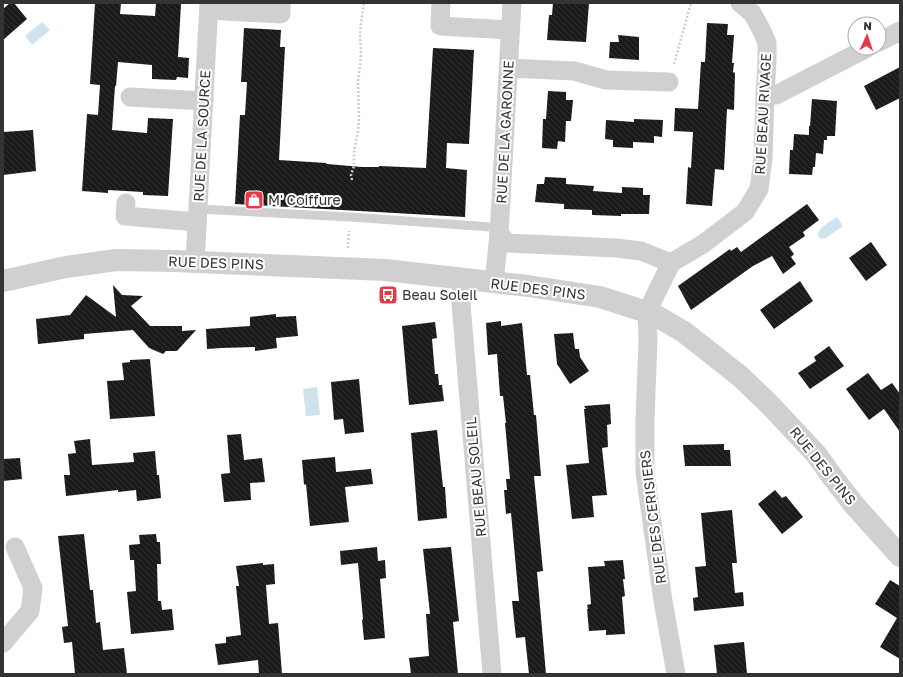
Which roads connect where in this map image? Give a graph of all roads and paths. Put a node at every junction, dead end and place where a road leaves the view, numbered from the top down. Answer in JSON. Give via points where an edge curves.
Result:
{"nodes":[{"id":1,"x":281,"y":3,"type":"edge"},
{"id":2,"x":364,"y":3,"type":"edge"},
{"id":3,"x":441,"y":3,"type":"edge"},
{"id":4,"x":512,"y":3,"type":"edge"},
{"id":5,"x":691,"y":3,"type":"edge"},
{"id":6,"x":740,"y":3,"type":"edge"},
{"id":7,"x":209,"y":7,"type":"edge"},
{"id":8,"x":510,"y":30,"type":"junction"},
{"id":9,"x":900,"y":31,"type":"edge"},
{"id":10,"x":887,"y":38,"type":"edge"},
{"id":11,"x":852,"y":56,"type":"edge"},
{"id":12,"x":509,"y":68,"type":"junction"},
{"id":13,"x":669,"y":82,"type":"joint"},
{"id":14,"x":765,"y":95,"type":"junction"},
{"id":15,"x":130,"y":97,"type":"dead end"},
{"id":16,"x":204,"y":101,"type":"junction"},
{"id":17,"x":352,"y":180,"type":"dead end"},
{"id":18,"x":126,"y":202,"type":"dead end"},
{"id":19,"x":198,"y":216,"type":"junction"},
{"id":20,"x":350,"y":217,"type":"junction"},
{"id":21,"x":499,"y":234,"type":"junction"},
{"id":22,"x":195,"y":262,"type":"junction"},
{"id":23,"x":671,"y":263,"type":"junction"},
{"id":24,"x":346,"y":268,"type":"junction"},
{"id":25,"x":462,"y":279,"type":"junction"},
{"id":26,"x":3,"y":281,"type":"edge"},
{"id":27,"x":494,"y":283,"type":"junction"},
{"id":28,"x":647,"y":312,"type":"junction"},
{"id":29,"x":14,"y":547,"type":"dead end"},
{"id":30,"x":900,"y":556,"type":"edge"},
{"id":31,"x":3,"y":643,"type":"edge"},
{"id":32,"x":492,"y":674,"type":"edge"},
{"id":33,"x":676,"y":674,"type":"edge"}],
"edges":[{"from":1,"to":7,"type":"street","name":"RUE DE LA SOURCE","via":[[281,14]]},
{"from":2,"to":17,"type":"path","via":[[360,23],[359,125]]},
{"from":3,"to":8,"type":"street","via":[[440,26]]},
{"from":4,"to":8,"type":"street","name":"RUE DE LA GARONNE"},
{"from":5,"to":13,"type":"path"},
{"from":6,"to":14,"type":"street","name":"RUE BEAU RIVAGE","via":[[752,13],[767,42]]},
{"from":7,"to":16,"type":"street","name":"RUE DE LA SOURCE"},
{"from":8,"to":12,"type":"street","name":"RUE DE LA GARONNE"},
{"from":9,"to":10,"type":"street"},
{"from":11,"to":14,"type":"street","via":[[776,95]]},
{"from":12,"to":13,"type":"street","via":[[574,71],[606,80]]},
{"from":12,"to":21,"type":"street","name":"RUE DE LA GARONNE"},
{"from":14,"to":23,"type":"street","name":"RUE BEAU RIVAGE","via":[[763,158],[759,189],[745,212],[703,244]]},
{"from":15,"to":16,"type":"street"},
{"from":16,"to":19,"type":"street","name":"RUE DE LA SOURCE"},
{"from":18,"to":19,"type":"street","via":[[126,216]]},
{"from":19,"to":20,"type":"lane"},
{"from":19,"to":22,"type":"street","name":"RUE DE LA SOURCE"},
{"from":20,"to":21,"type":"lane","via":[[491,227]]},
{"from":20,"to":24,"type":"path"},
{"from":21,"to":23,"type":"street","via":[[508,243],[641,251]]},
{"from":21,"to":27,"type":"street","name":"RUE DE LA GARONNE"},
{"from":22,"to":24,"type":"street","name":"RUE DES PINS"},
{"from":22,"to":26,"type":"street","name":"RUE DES PINS","via":[[116,260],[66,267]]},
{"from":23,"to":28,"type":"street"},
{"from":24,"to":25,"type":"street","name":"RUE DES PINS"},
{"from":25,"to":27,"type":"street","name":"RUE DES PINS"},
{"from":25,"to":32,"type":"street","name":"RUE BEAU SOLEIL","via":[[460,297]]},
{"from":27,"to":28,"type":"street","name":"RUE DES PINS","via":[[600,297]]},
{"from":28,"to":30,"type":"street","name":"RUE DES PINS","via":[[684,332],[741,377],[816,454],[855,506]]},
{"from":28,"to":33,"type":"street","name":"RUE DES CERISIERS","via":[[645,472]]},
{"from":29,"to":31,"type":"street","via":[[33,588],[30,611]]}]}
